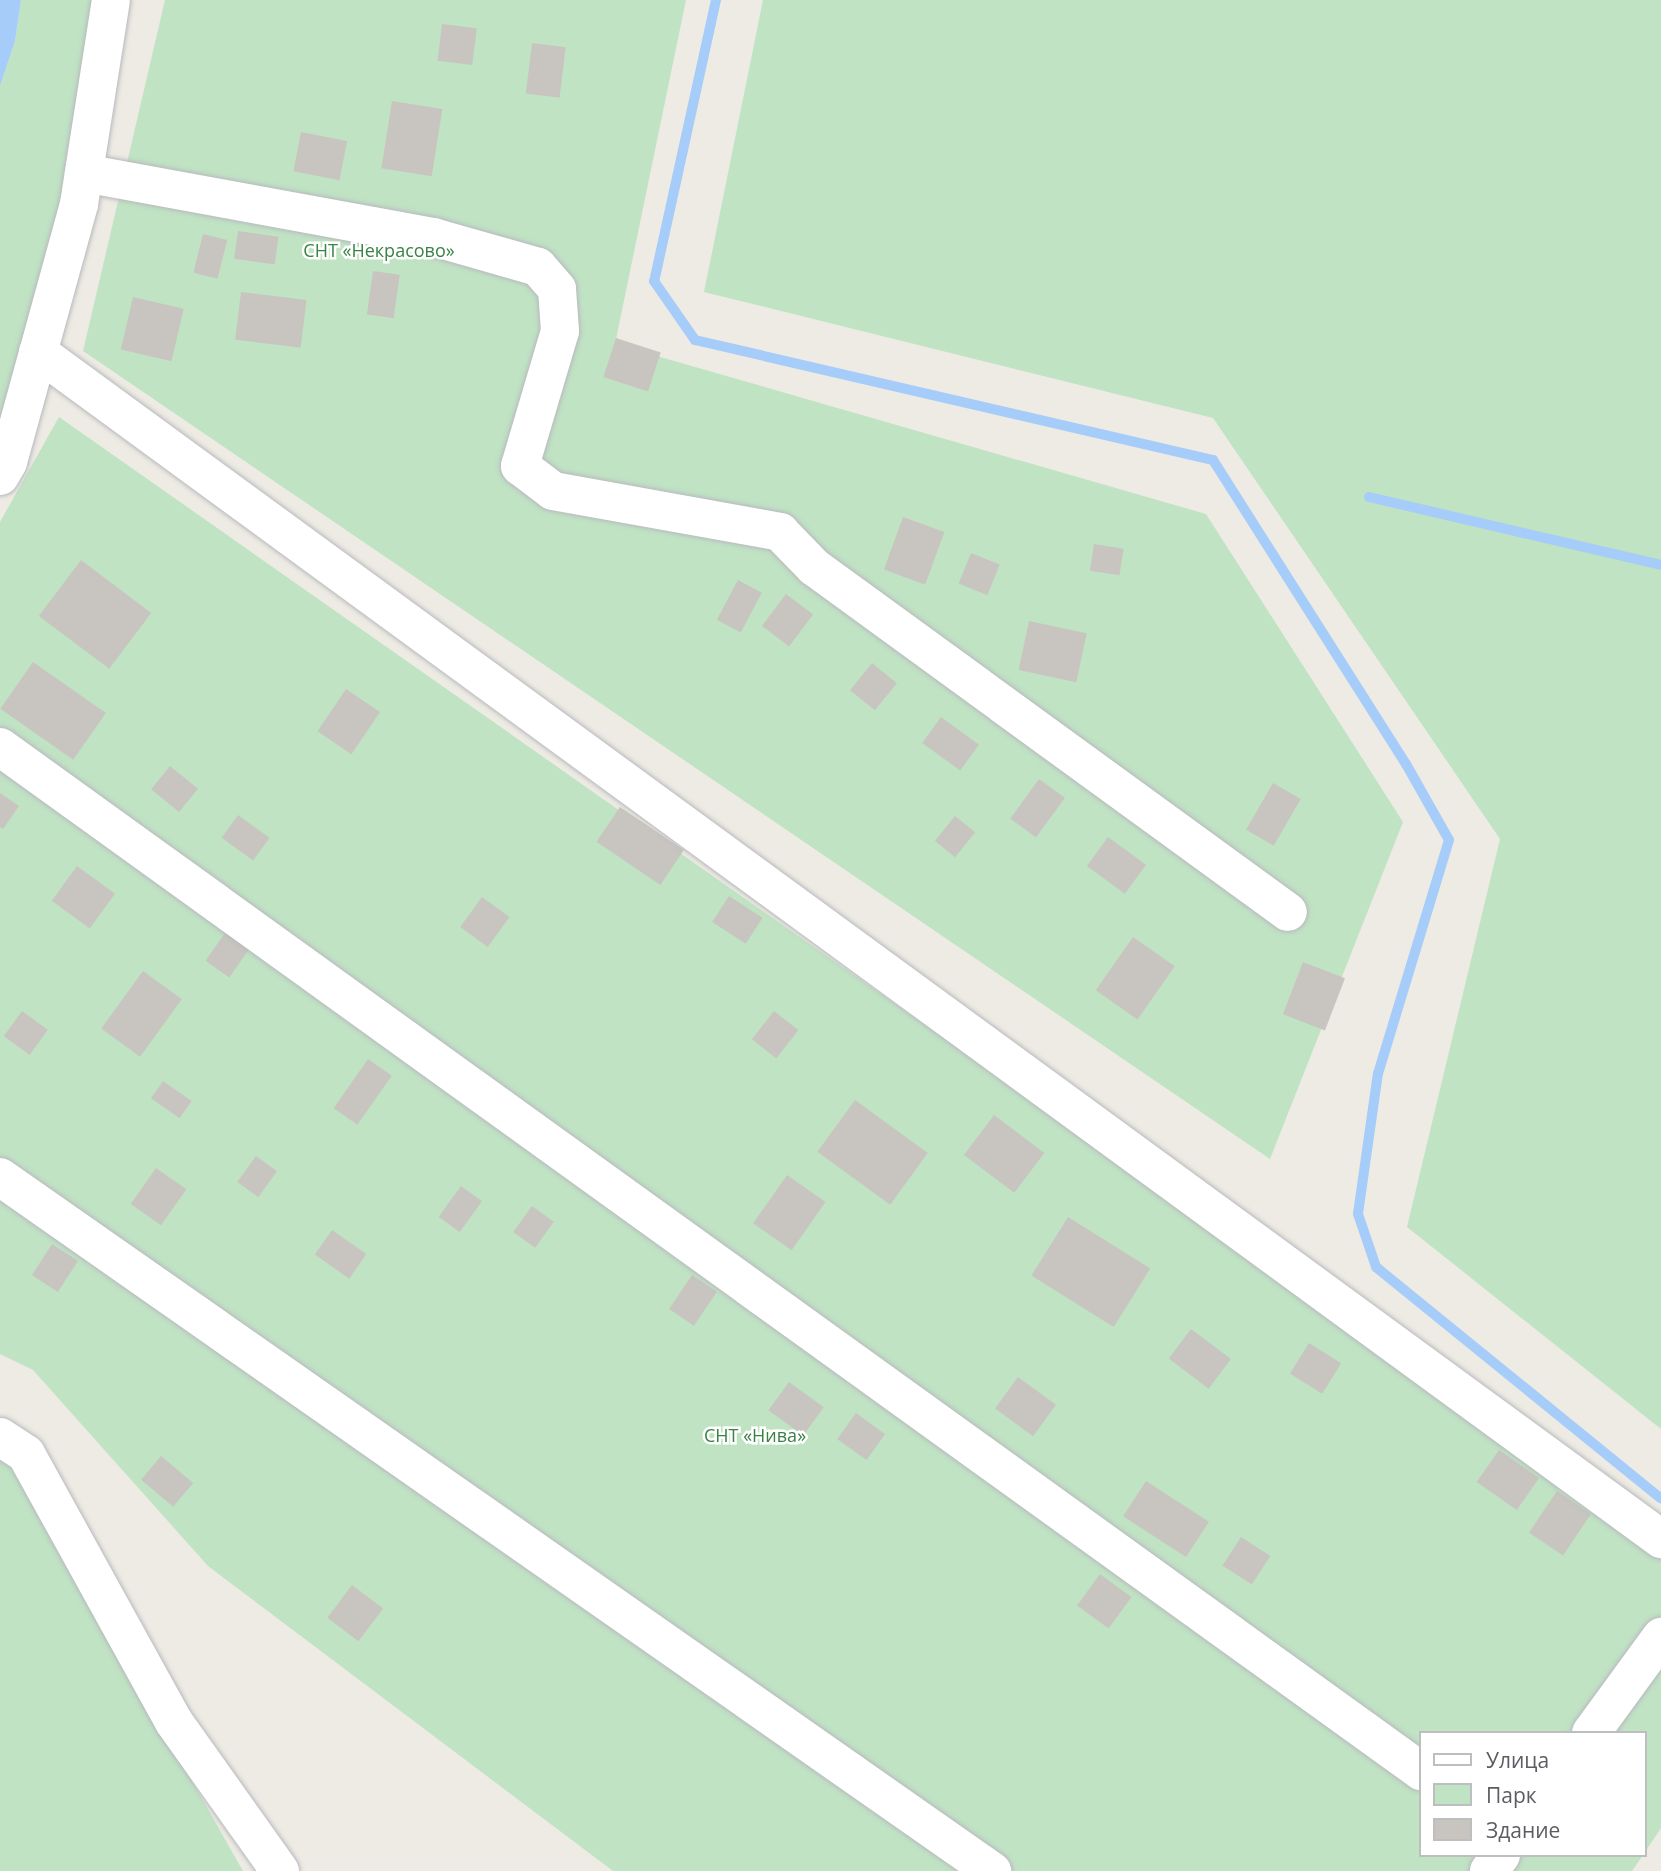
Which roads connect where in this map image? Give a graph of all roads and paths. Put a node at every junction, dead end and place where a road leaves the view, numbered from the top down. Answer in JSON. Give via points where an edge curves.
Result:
{"nodes":[{"id":1,"x":111,"y":0,"type":"edge"},
{"id":2,"x":84,"y":173,"type":"junction"},
{"id":3,"x":38,"y":352,"type":"junction"},
{"id":4,"x":0,"y":476,"type":"edge"},
{"id":5,"x":0,"y":747,"type":"edge"},
{"id":6,"x":1288,"y":912,"type":"dead end"},
{"id":7,"x":0,"y":1177,"type":"edge"},
{"id":8,"x":0,"y":1437,"type":"edge"},
{"id":9,"x":1661,"y":1539,"type":"edge"},
{"id":10,"x":1661,"y":1637,"type":"edge"},
{"id":11,"x":1592,"y":1731,"type":"edge"},
{"id":12,"x":1420,"y":1770,"type":"edge"},
{"id":13,"x":280,"y":1871,"type":"edge"},
{"id":14,"x":992,"y":1871,"type":"edge"}],
"edges":[{"from":1,"to":2,"type":"street"},
{"from":2,"to":3,"type":"street"},
{"from":2,"to":6,"type":"street","via":[[433,237],[538,267],[557,289],[560,331],[520,466],[553,491],[780,533],[814,567]]},
{"from":3,"to":4,"type":"street","via":[[8,462]]},
{"from":3,"to":9,"type":"street"},
{"from":5,"to":12,"type":"street"},
{"from":7,"to":14,"type":"street"},
{"from":8,"to":13,"type":"street","via":[[26,1454],[174,1721]]},
{"from":10,"to":11,"type":"street"}]}
